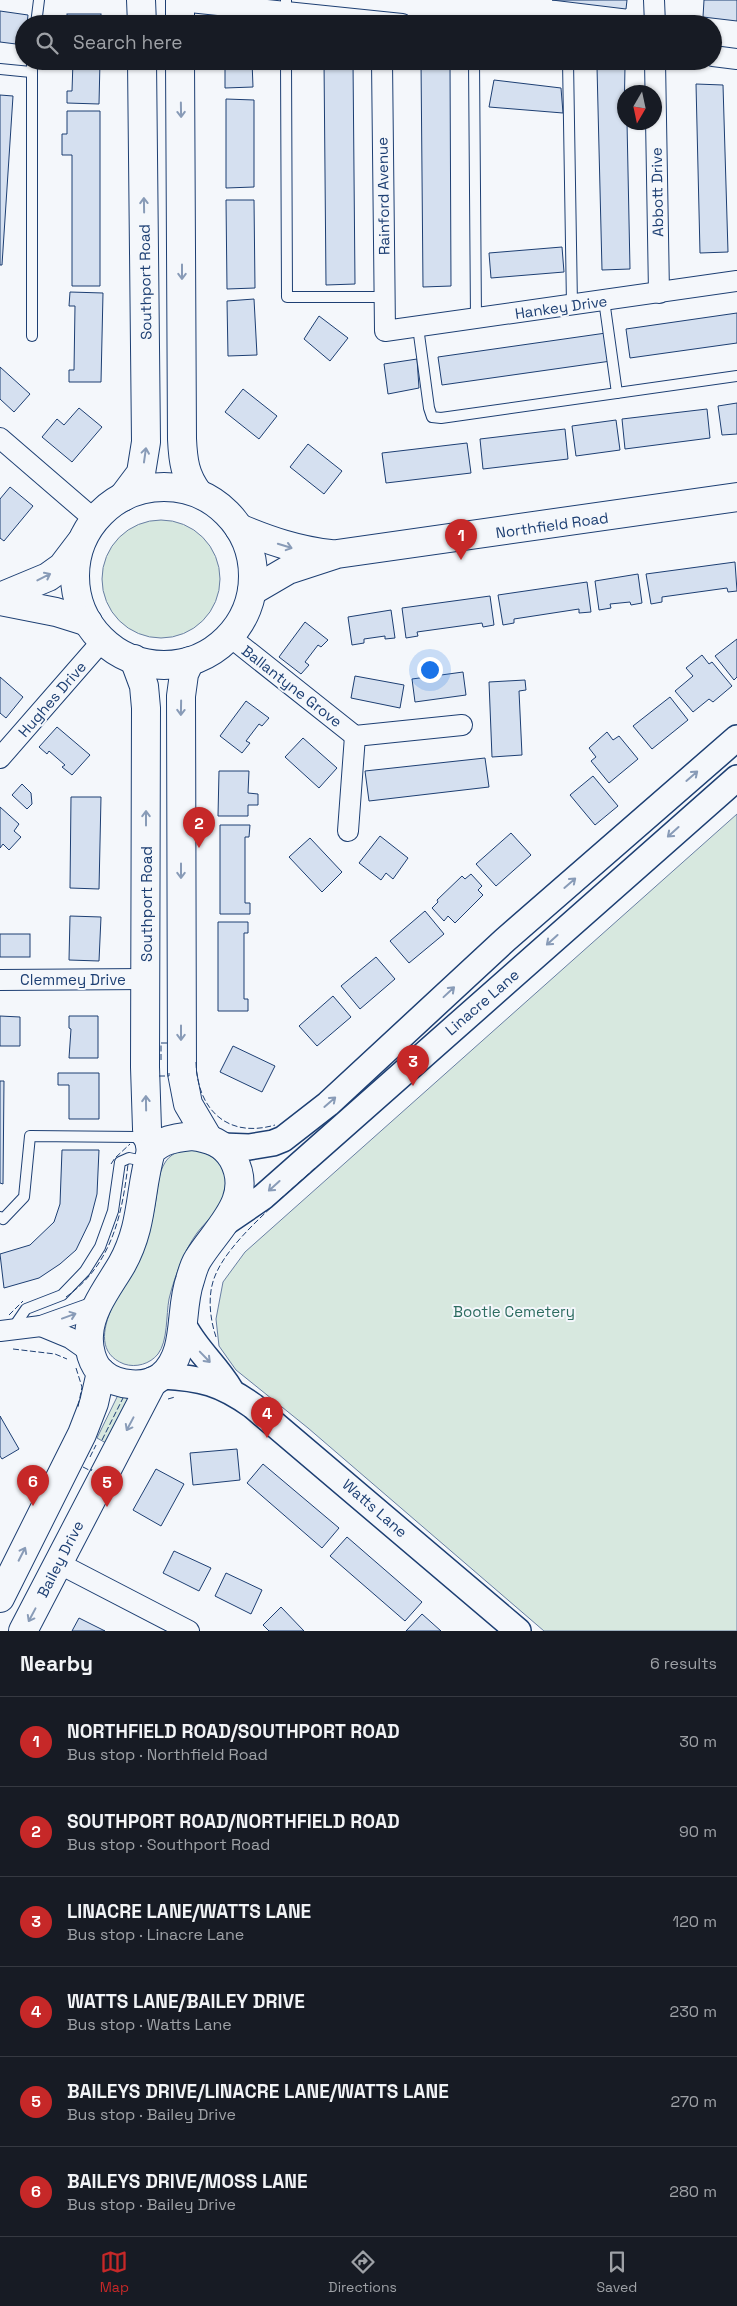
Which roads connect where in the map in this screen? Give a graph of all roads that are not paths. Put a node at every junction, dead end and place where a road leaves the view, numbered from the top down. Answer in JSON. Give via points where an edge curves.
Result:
{"nodes":[{"id":1,"x":39,"y":0,"type":"edge"},
{"id":2,"x":141,"y":0,"type":"edge"},
{"id":3,"x":654,"y":0,"type":"edge"},
{"id":4,"x":180,"y":8,"type":"edge"},
{"id":5,"x":286,"y":12,"type":"edge"},
{"id":6,"x":37,"y":15,"type":"edge"},
{"id":7,"x":142,"y":15,"type":"edge"},
{"id":8,"x":312,"y":15,"type":"edge"},
{"id":9,"x":655,"y":15,"type":"edge"},
{"id":10,"x":722,"y":57,"type":"edge"},
{"id":11,"x":737,"y":59,"type":"edge"},
{"id":12,"x":0,"y":69,"type":"edge"},
{"id":13,"x":142,"y":70,"type":"edge"},
{"id":14,"x":180,"y":70,"type":"edge"},
{"id":15,"x":286,"y":70,"type":"edge"},
{"id":16,"x":382,"y":70,"type":"edge"},
{"id":17,"x":474,"y":70,"type":"edge"},
{"id":18,"x":568,"y":70,"type":"edge"},
{"id":19,"x":655,"y":70,"type":"edge"},
{"id":20,"x":31,"y":72,"type":"joint"},
{"id":21,"x":737,"y":282,"type":"edge"},
{"id":22,"x":659,"y":293,"type":"junction"},
{"id":23,"x":384,"y":297,"type":"junction"},
{"id":24,"x":604,"y":300,"type":"junction"},
{"id":25,"x":572,"y":305,"type":"junction"},
{"id":26,"x":476,"y":319,"type":"junction"},
{"id":27,"x":418,"y":327,"type":"junction"},
{"id":28,"x":385,"y":331,"type":"joint"},
{"id":29,"x":32,"y":336,"type":"dead end"},
{"id":30,"x":737,"y":376,"type":"edge"},
{"id":31,"x":617,"y":393,"type":"junction"},
{"id":32,"x":0,"y":438,"type":"edge"},
{"id":33,"x":198,"y":493,"type":"junction"},
{"id":34,"x":123,"y":497,"type":"junction"},
{"id":35,"x":737,"y":497,"type":"edge"},
{"id":36,"x":239,"y":528,"type":"junction"},
{"id":37,"x":88,"y":531,"type":"junction"},
{"id":38,"x":337,"y":554,"type":"junction"},
{"id":39,"x":252,"y":591,"type":"junction"},
{"id":40,"x":0,"y":597,"type":"edge"},
{"id":41,"x":0,"y":601,"type":"edge"},
{"id":42,"x":96,"y":631,"type":"junction"},
{"id":43,"x":229,"y":636,"type":"junction"},
{"id":44,"x":134,"y":659,"type":"junction"},
{"id":45,"x":190,"y":661,"type":"junction"},
{"id":46,"x":462,"y":725,"type":"dead end"},
{"id":47,"x":355,"y":736,"type":"junction"},
{"id":48,"x":737,"y":738,"type":"edge"},
{"id":49,"x":0,"y":758,"type":"edge"},
{"id":50,"x":737,"y":778,"type":"edge"},
{"id":51,"x":348,"y":831,"type":"dead end"},
{"id":52,"x":146,"y":979,"type":"junction"},
{"id":53,"x":0,"y":980,"type":"edge"},
{"id":54,"x":215,"y":1142,"type":"junction"},
{"id":55,"x":150,"y":1156,"type":"junction"},
{"id":56,"x":0,"y":1217,"type":"edge"},
{"id":57,"x":225,"y":1223,"type":"junction"},
{"id":58,"x":98,"y":1306,"type":"junction"},
{"id":59,"x":182,"y":1322,"type":"junction"},
{"id":60,"x":41,"y":1326,"type":"junction"},
{"id":61,"x":6,"y":1331,"type":"edge"},
{"id":62,"x":96,"y":1362,"type":"junction"},
{"id":63,"x":157,"y":1378,"type":"junction"},
{"id":64,"x":230,"y":1389,"type":"junction"},
{"id":65,"x":58,"y":1563,"type":"junction"},
{"id":66,"x":0,"y":1598,"type":"edge"},
{"id":67,"x":23,"y":1631,"type":"edge"},
{"id":68,"x":189,"y":1631,"type":"edge"},
{"id":69,"x":518,"y":1631,"type":"edge"}],
"edges":[{"from":1,"to":6,"type":"lane"},
{"from":2,"to":7,"type":"main road"},
{"from":3,"to":9,"type":"street"},
{"from":4,"to":5,"type":"street"},
{"from":5,"to":8,"type":"street"},
{"from":10,"to":11,"type":"street"},
{"from":12,"to":20,"type":"lane"},
{"from":34,"to":13,"type":"main road","name":"Southport Road","one_way":true,"via":[[141,473],[146,442]]},
{"from":14,"to":33,"type":"main road","one_way":true,"via":[[182,439],[185,469]]},
{"from":15,"to":23,"type":"lane","via":[[287,297]]},
{"from":16,"to":23,"type":"street","name":"Rainford Avenue"},
{"from":17,"to":26,"type":"lane"},
{"from":18,"to":25,"type":"lane"},
{"from":19,"to":22,"type":"street","name":"Abbott Drive"},
{"from":20,"to":29,"type":"lane"},
{"from":21,"to":22,"type":"street","name":"Hankey Drive"},
{"from":22,"to":24,"type":"street","name":"Hankey Drive"},
{"from":23,"to":28,"type":"street","name":"Rainford Avenue"},
{"from":24,"to":25,"type":"street","name":"Hankey Drive"},
{"from":24,"to":31,"type":"lane"},
{"from":25,"to":26,"type":"street","name":"Hankey Drive"},
{"from":26,"to":27,"type":"street","name":"Hankey Drive"},
{"from":27,"to":28,"type":"street","name":"Hankey Drive"},
{"from":27,"to":31,"type":"lane","via":[[432,417]]},
{"from":30,"to":31,"type":"lane"},
{"from":32,"to":37,"type":"street"},
{"from":33,"to":34,"type":"main road","via":[[160,487]]},
{"from":33,"to":36,"type":"main road","via":[[215,502]]},
{"from":34,"to":37,"type":"main road","via":[[110,505]]},
{"from":35,"to":38,"type":"main road","name":"Northfield Road"},
{"from":36,"to":38,"type":"main road","name":"Northfield Road","one_way":true,"via":[[300,550]]},
{"from":36,"to":39,"type":"main road","via":[[253,569]]},
{"from":40,"to":37,"type":"main road","one_way":true,"via":[[48,577],[62,567]]},
{"from":37,"to":42,"type":"main road","via":[[76,562],[75,582],[79,603]]},
{"from":38,"to":39,"type":"main road","name":"Northfield Road","via":[[288,570]]},
{"from":39,"to":43,"type":"main road","via":[[240,623]]},
{"from":41,"to":42,"type":"main road","via":[[56,612]]},
{"from":42,"to":44,"type":"main road"},
{"from":42,"to":49,"type":"street","name":"Hughes Drive"},
{"from":43,"to":45,"type":"main road","via":[[204,655]]},
{"from":43,"to":47,"type":"street","name":"Ballantyne Grove"},
{"from":44,"to":45,"type":"main road","via":[[162,664]]},
{"from":52,"to":44,"type":"main road","name":"Southport Road","one_way":true,"via":[[146,708],[144,686]]},
{"from":45,"to":54,"type":"main road","one_way":true,"via":[[184,674],[181,696],[182,1073],[188,1104]]},
{"from":46,"to":47,"type":"street","name":"Ballantyne Grove"},
{"from":47,"to":51,"type":"street","name":"Ballantyne Grove"},
{"from":54,"to":48,"type":"street","name":"Linacre Lane","one_way":true,"via":[[249,1147],[273,1143],[287,1136],[328,1104],[505,940]]},
{"from":50,"to":57,"type":"street","name":"Linacre Lane","one_way":true,"via":[[263,1196]]},
{"from":52,"to":53,"type":"street","name":"Clemmey Drive"},
{"from":55,"to":52,"type":"main road","name":"Southport Road","one_way":true},
{"from":54,"to":55,"type":"main road","via":[[192,1136],[168,1140],[158,1144]]},
{"from":54,"to":57,"type":"main road","name":"Bailey Drive","via":[[236,1164],[238,1176],[238,1198]]},
{"from":55,"to":56,"type":"lane","via":[[136,1137],[30,1136],[24,1197],[3,1219]]},
{"from":55,"to":58,"type":"main road","name":"Southport Road","via":[[135,1234]]},
{"from":55,"to":61,"type":"lane","via":[[120,1162],[113,1212],[100,1247],[85,1271],[62,1295],[26,1309]]},
{"from":57,"to":59,"type":"main road","name":"Bailey Drive","via":[[196,1261]]},
{"from":60,"to":58,"type":"street","one_way":true},
{"from":58,"to":62,"type":"main road","name":"Southport Road","via":[[89,1333]]},
{"from":59,"to":63,"type":"main road","name":"Bailey Drive","via":[[176,1357]]},
{"from":59,"to":64,"type":"street","name":"Watts Lane","one_way":true,"via":[[189,1338],[220,1372]]},
{"from":60,"to":61,"type":"street"},
{"from":60,"to":62,"type":"street","via":[[70,1338]]},
{"from":62,"to":63,"type":"main road","via":[[114,1380],[129,1384]]},
{"from":66,"to":62,"type":"main road","one_way":true,"via":[[82,1434],[94,1403]]},
{"from":63,"to":64,"type":"street","name":"Watts Lane","via":[[205,1381]]},
{"from":63,"to":65,"type":"main road","name":"Bailey Drive","one_way":true},
{"from":64,"to":69,"type":"street","name":"Watts Lane","via":[[277,1424]]},
{"from":65,"to":67,"type":"main road","name":"Bailey Drive","one_way":true},
{"from":65,"to":68,"type":"street"}]}
